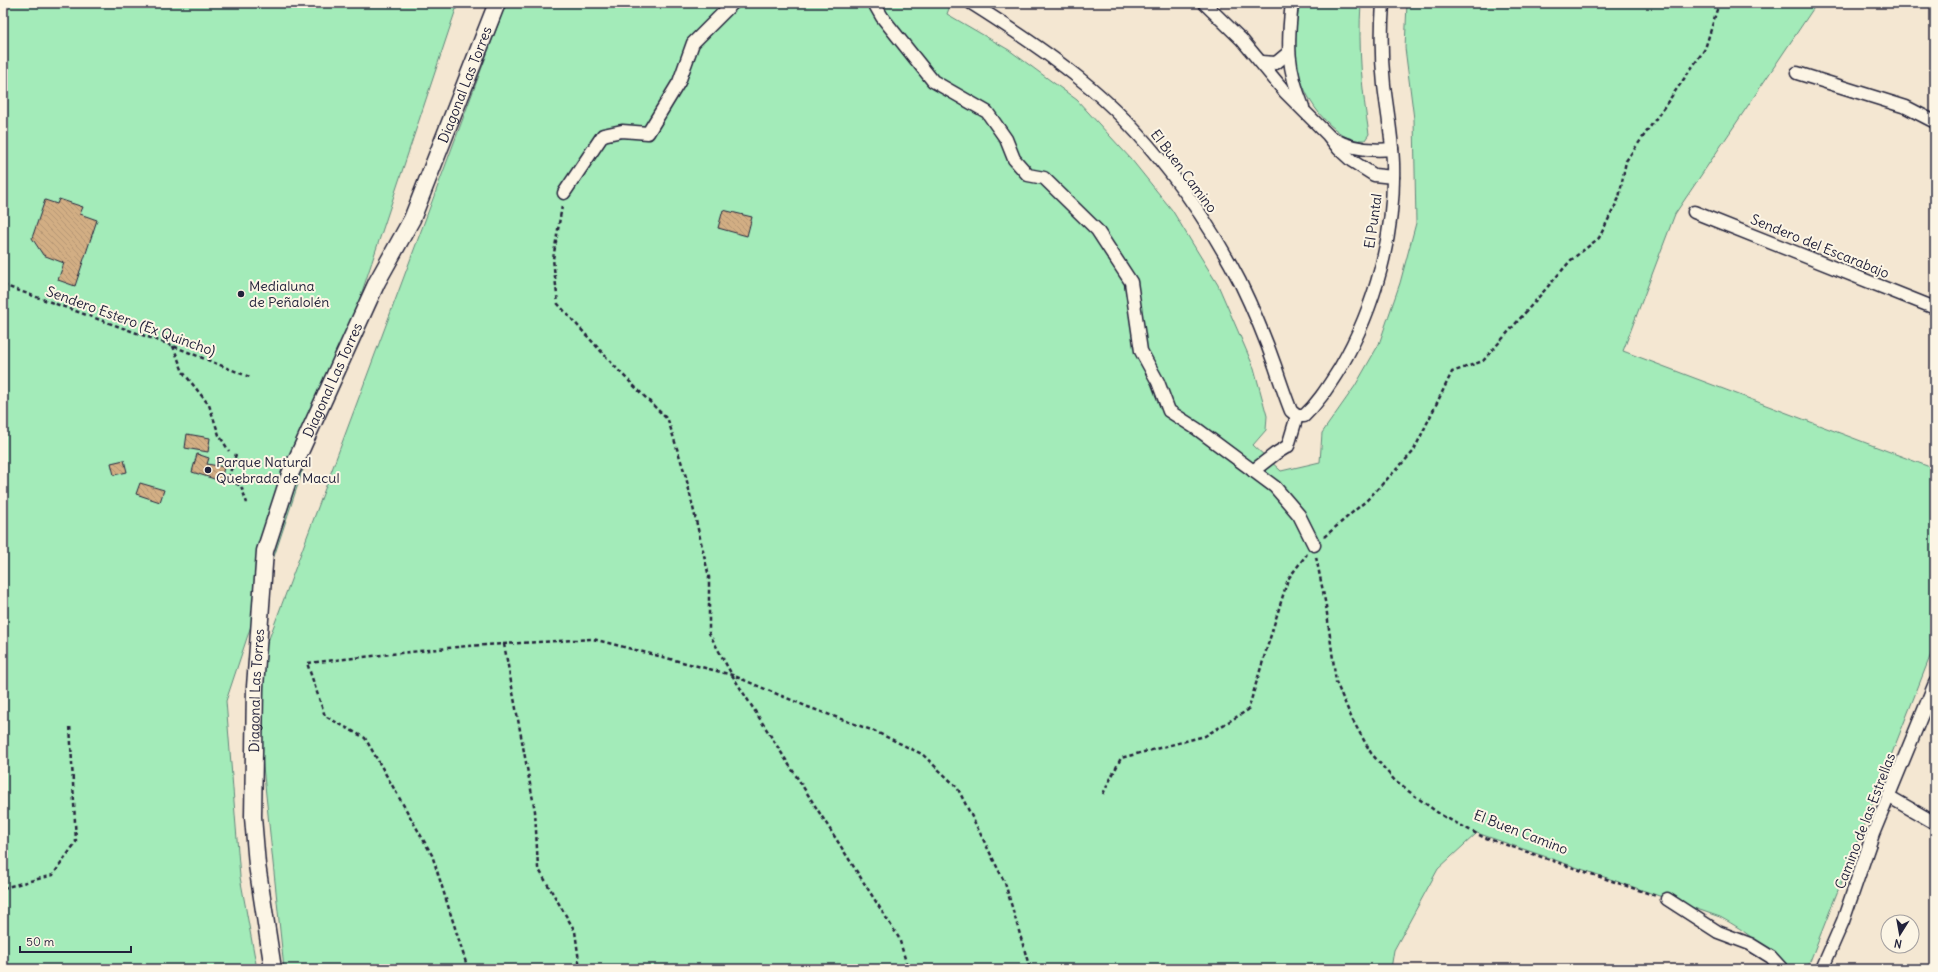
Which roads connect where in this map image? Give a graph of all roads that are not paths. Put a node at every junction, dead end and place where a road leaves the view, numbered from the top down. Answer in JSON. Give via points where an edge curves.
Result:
{"nodes":[{"id":1,"x":496,"y":3,"type":"edge"},
{"id":2,"x":733,"y":3,"type":"edge"},
{"id":3,"x":874,"y":3,"type":"edge"},
{"id":4,"x":971,"y":3,"type":"edge"},
{"id":5,"x":1204,"y":3,"type":"edge"},
{"id":6,"x":1292,"y":3,"type":"edge"},
{"id":7,"x":1383,"y":3,"type":"edge"},
{"id":8,"x":1288,"y":53,"type":"junction"},
{"id":9,"x":1261,"y":62,"type":"junction"},
{"id":10,"x":1797,"y":73,"type":"dead end"},
{"id":11,"x":1306,"y":115,"type":"junction"},
{"id":12,"x":1935,"y":122,"type":"edge"},
{"id":13,"x":1328,"y":136,"type":"junction"},
{"id":14,"x":1392,"y":149,"type":"junction"},
{"id":15,"x":1393,"y":177,"type":"junction"},
{"id":16,"x":564,"y":193,"type":"road end"},
{"id":17,"x":1694,"y":212,"type":"dead end"},
{"id":18,"x":1935,"y":308,"type":"edge"},
{"id":19,"x":1297,"y":416,"type":"junction"},
{"id":20,"x":1253,"y":471,"type":"junction"},
{"id":21,"x":1314,"y":545,"type":"road end"},
{"id":22,"x":1935,"y":683,"type":"edge"},
{"id":23,"x":1888,"y":796,"type":"junction"},
{"id":24,"x":1935,"y":824,"type":"edge"},
{"id":25,"x":1667,"y":899,"type":"road end"},
{"id":26,"x":273,"y":969,"type":"edge"},
{"id":27,"x":1782,"y":969,"type":"edge"},
{"id":28,"x":1822,"y":969,"type":"edge"}],
"edges":[{"from":1,"to":26,"type":"street","name":"Diagonal Las Torres","via":[[412,219],[376,282],[290,474],[265,551],[255,687],[253,817],[257,865]]},
{"from":2,"to":16,"type":"street","via":[[693,43],[679,82],[648,133],[622,131],[603,135]]},
{"from":3,"to":20,"type":"street","via":[[882,17],[933,81],[987,112],[1006,139],[1014,159],[1028,175],[1044,178],[1097,230],[1131,282],[1141,351],[1158,382],[1169,411]]},
{"from":4,"to":19,"type":"street","name":"El Buen Camino","via":[[1040,48],[1082,80],[1119,115],[1166,168],[1205,223],[1240,283],[1269,349],[1291,411]]},
{"from":5,"to":9,"type":"street"},
{"from":6,"to":8,"type":"street"},
{"from":7,"to":14,"type":"street","name":"El Puntal","via":[[1382,60]]},
{"from":8,"to":9,"type":"street","via":[[1276,63]]},
{"from":8,"to":11,"type":"street","via":[[1295,87]]},
{"from":9,"to":11,"type":"street"},
{"from":10,"to":12,"type":"street","via":[[1906,107]]},
{"from":11,"to":13,"type":"street"},
{"from":13,"to":14,"type":"street","via":[[1357,148]]},
{"from":13,"to":15,"type":"street","via":[[1339,149],[1374,175]]},
{"from":14,"to":15,"type":"street","name":"El Puntal"},
{"from":15,"to":19,"type":"street","name":"El Puntal","via":[[1387,241],[1367,312],[1345,358],[1323,394],[1304,416]]},
{"from":17,"to":18,"type":"street","name":"Sendero del Escarabajo"},
{"from":19,"to":20,"type":"street","via":[[1288,446]]},
{"from":20,"to":21,"type":"street","via":[[1275,487],[1299,515]]},
{"from":22,"to":23,"type":"street","name":"Camino de las Estrellas"},
{"from":23,"to":24,"type":"street"},
{"from":23,"to":28,"type":"street","name":"Camino de las Estrellas","via":[[1843,921]]},
{"from":25,"to":27,"type":"street","via":[[1718,932],[1750,944],[1771,957]]}]}
